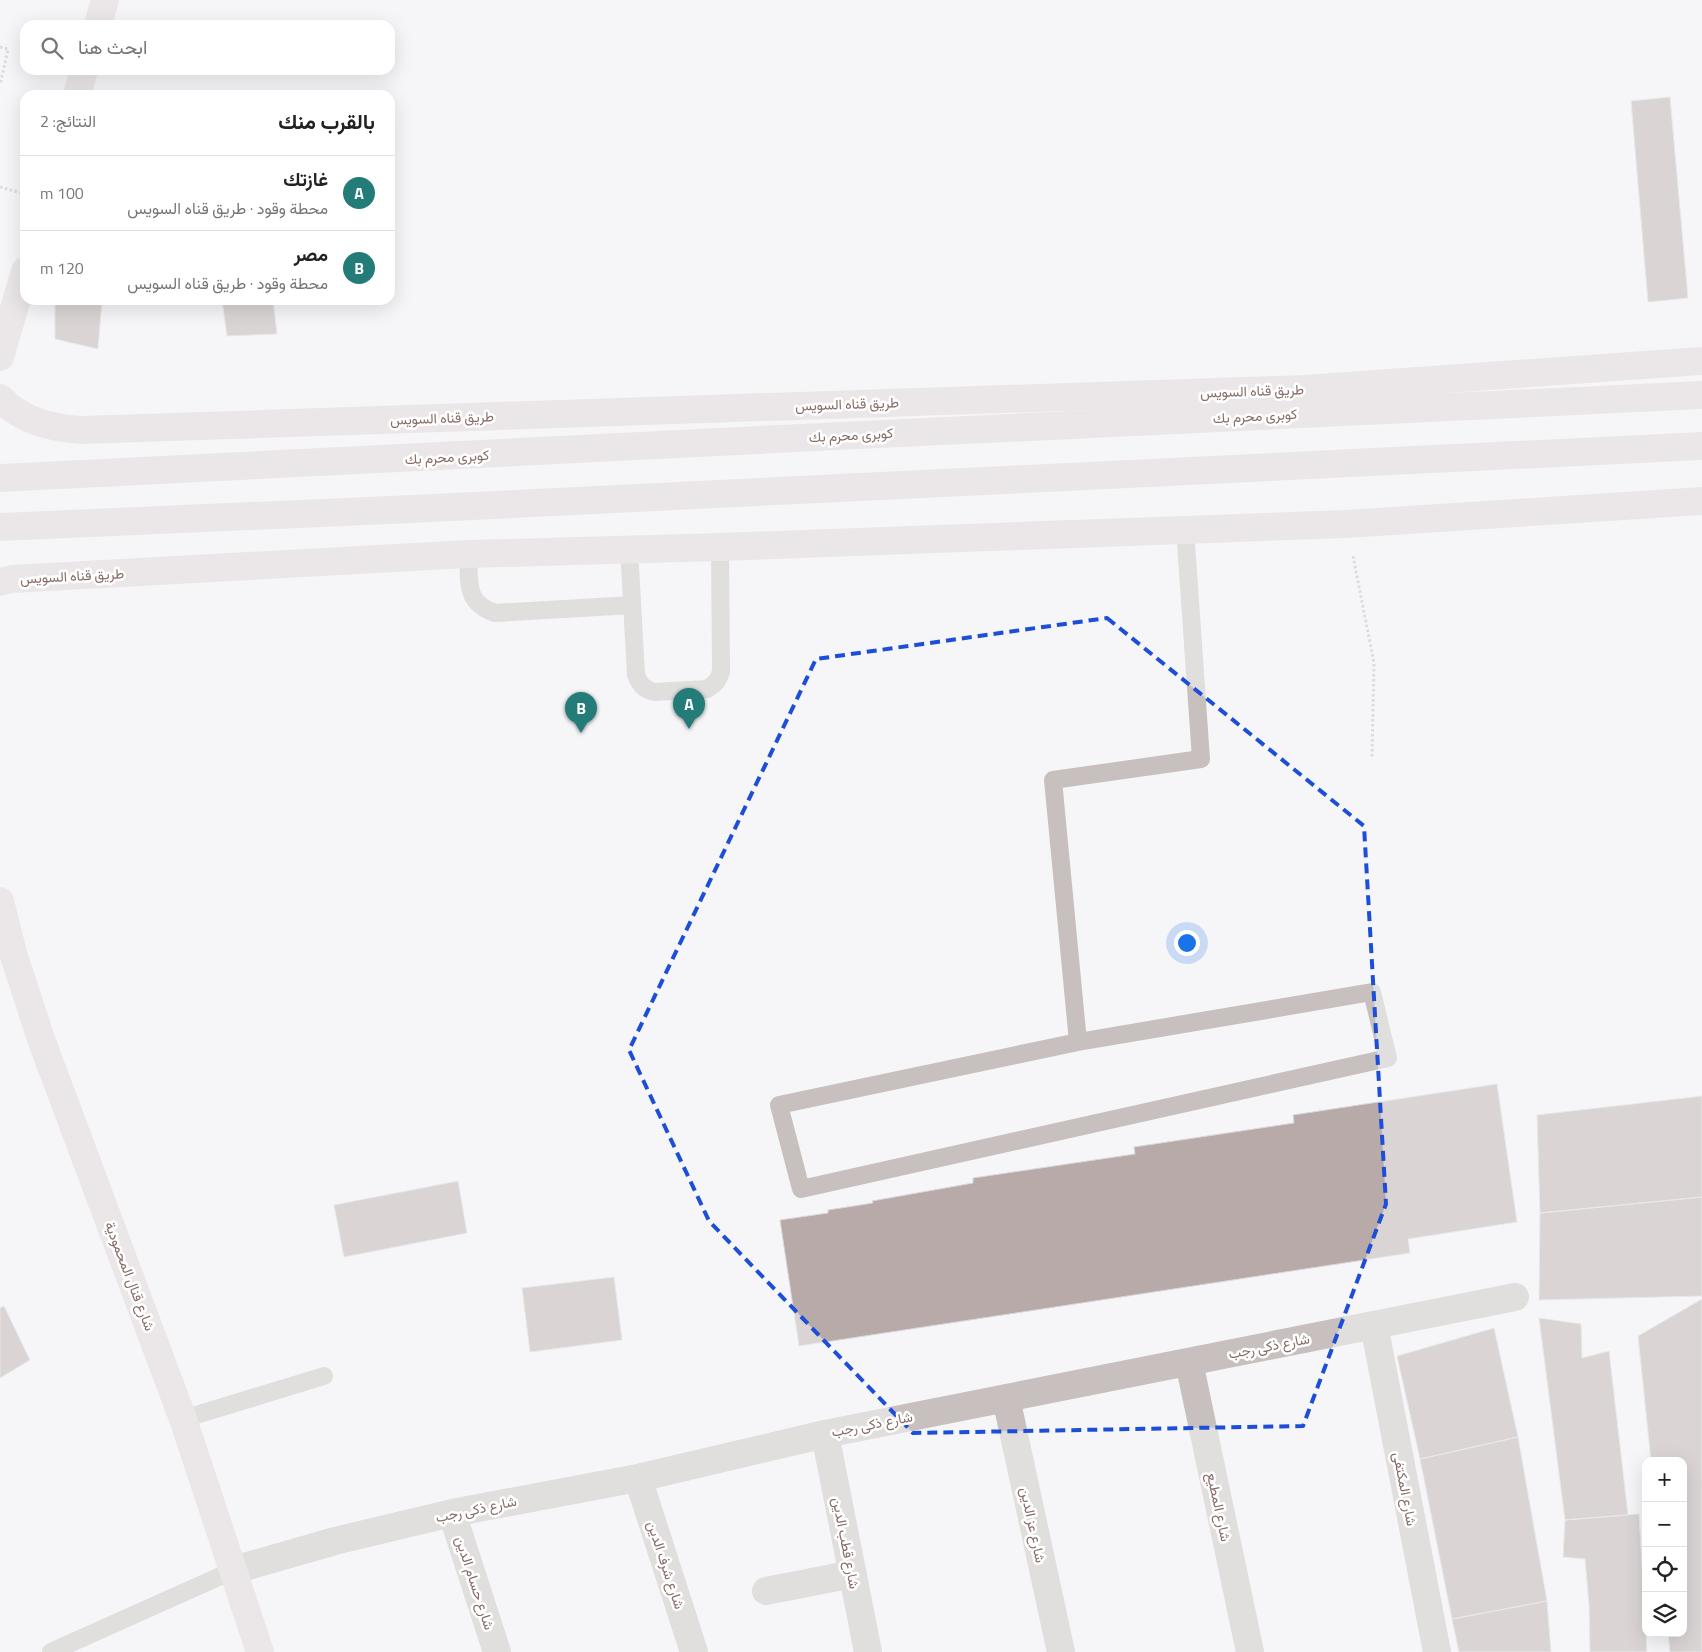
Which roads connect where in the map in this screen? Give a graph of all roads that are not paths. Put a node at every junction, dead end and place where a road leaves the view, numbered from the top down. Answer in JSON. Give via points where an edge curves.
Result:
{"nodes":[{"id":1,"x":105,"y":0,"type":"edge"},
{"id":2,"x":99,"y":20,"type":"edge"},
{"id":3,"x":83,"y":75,"type":"edge"},
{"id":4,"x":78,"y":90,"type":"edge"},
{"id":5,"x":20,"y":288,"type":"edge"},
{"id":6,"x":0,"y":357,"type":"edge"},
{"id":7,"x":1702,"y":361,"type":"edge"},
{"id":8,"x":1702,"y":395,"type":"edge"},
{"id":9,"x":0,"y":398,"type":"edge"},
{"id":10,"x":1702,"y":446,"type":"edge"},
{"id":11,"x":0,"y":478,"type":"edge"},
{"id":12,"x":1702,"y":501,"type":"edge"},
{"id":13,"x":0,"y":527,"type":"edge"},
{"id":14,"x":1185,"y":529,"type":"junction"},
{"id":15,"x":720,"y":547,"type":"junction"},
{"id":16,"x":629,"y":548,"type":"junction"},
{"id":17,"x":468,"y":554,"type":"junction"},
{"id":18,"x":0,"y":582,"type":"edge"},
{"id":19,"x":632,"y":605,"type":"junction"},
{"id":20,"x":0,"y":901,"type":"edge"},
{"id":21,"x":1078,"y":1042,"type":"junction"},
{"id":22,"x":1515,"y":1297,"type":"dead end"},
{"id":23,"x":1374,"y":1326,"type":"junction"},
{"id":24,"x":1189,"y":1362,"type":"junction"},
{"id":25,"x":324,"y":1376,"type":"dead end"},
{"id":26,"x":1006,"y":1398,"type":"junction"},
{"id":27,"x":183,"y":1419,"type":"junction"},
{"id":28,"x":824,"y":1434,"type":"junction"},
{"id":29,"x":638,"y":1478,"type":"junction"},
{"id":30,"x":452,"y":1513,"type":"junction"},
{"id":31,"x":234,"y":1570,"type":"junction"},
{"id":32,"x":853,"y":1574,"type":"junction"},
{"id":33,"x":766,"y":1591,"type":"dead end"},
{"id":34,"x":51,"y":1652,"type":"edge"},
{"id":35,"x":260,"y":1652,"type":"edge"},
{"id":36,"x":497,"y":1652,"type":"edge"},
{"id":37,"x":694,"y":1652,"type":"edge"},
{"id":38,"x":868,"y":1652,"type":"edge"},
{"id":39,"x":1061,"y":1652,"type":"edge"},
{"id":40,"x":1250,"y":1652,"type":"edge"},
{"id":41,"x":1436,"y":1652,"type":"edge"}],
"edges":[{"from":1,"to":2,"type":"main road"},
{"from":3,"to":4,"type":"main road"},
{"from":5,"to":6,"type":"main road"},
{"from":7,"to":9,"type":"main road","name":"طريق قناه السويس","via":[[1304,389],[82,430],[41,424],[22,415]]},
{"from":8,"to":11,"type":"main road","name":"كوبرى محرم بك"},
{"from":10,"to":13,"type":"main road"},
{"from":12,"to":14,"type":"main road","name":"طريق قناه السويس","via":[[1346,524]]},
{"from":14,"to":15,"type":"main road","name":"طريق قناه السويس"},
{"from":14,"to":21,"type":"lane","via":[[1201,759],[1053,780]]},
{"from":15,"to":16,"type":"main road","name":"طريق قناه السويس"},
{"from":15,"to":19,"type":"lane","via":[[721,672],[714,685],[707,689],[654,692],[639,683]]},
{"from":16,"to":17,"type":"main road","name":"طريق قناه السويس"},
{"from":16,"to":19,"type":"lane"},
{"from":17,"to":18,"type":"main road","name":"طريق قناه السويس"},
{"from":17,"to":19,"type":"lane","via":[[471,595],[485,610],[495,613]]},
{"from":20,"to":27,"type":"main road","name":"شارع قنال المحمودية","via":[[42,1042]]},
{"from":21,"to":21,"type":"lane","via":[[779,1105],[801,1189],[1388,1058],[1372,992]]},
{"from":22,"to":23,"type":"street","name":"شارع ذكى رجب"},
{"from":23,"to":24,"type":"street","name":"شارع ذكى رجب"},
{"from":23,"to":41,"type":"street","name":"شارع المكتفى"},
{"from":24,"to":26,"type":"street","name":"شارع ذكى رجب"},
{"from":24,"to":40,"type":"street","name":"شارع المطيع"},
{"from":25,"to":27,"type":"lane"},
{"from":26,"to":28,"type":"street","name":"شارع ذكى رجب"},
{"from":26,"to":39,"type":"street","name":"شارع عز الدين"},
{"from":27,"to":31,"type":"main road","name":"شارع قنال المحمودية"},
{"from":28,"to":29,"type":"street","name":"شارع ذكى رجب"},
{"from":28,"to":32,"type":"street","name":"شارع قطب الدين"},
{"from":29,"to":30,"type":"street","name":"شارع ذكى رجب"},
{"from":29,"to":37,"type":"street","name":"شارع شرف الدين"},
{"from":30,"to":31,"type":"street","name":"شارع ذكى رجب"},
{"from":30,"to":36,"type":"street","name":"شارع حسام الدين"},
{"from":31,"to":34,"type":"lane"},
{"from":31,"to":35,"type":"main road","name":"شارع قنال المحمودية"},
{"from":32,"to":33,"type":"street"},
{"from":32,"to":38,"type":"street","name":"شارع قطب الدين"}]}
